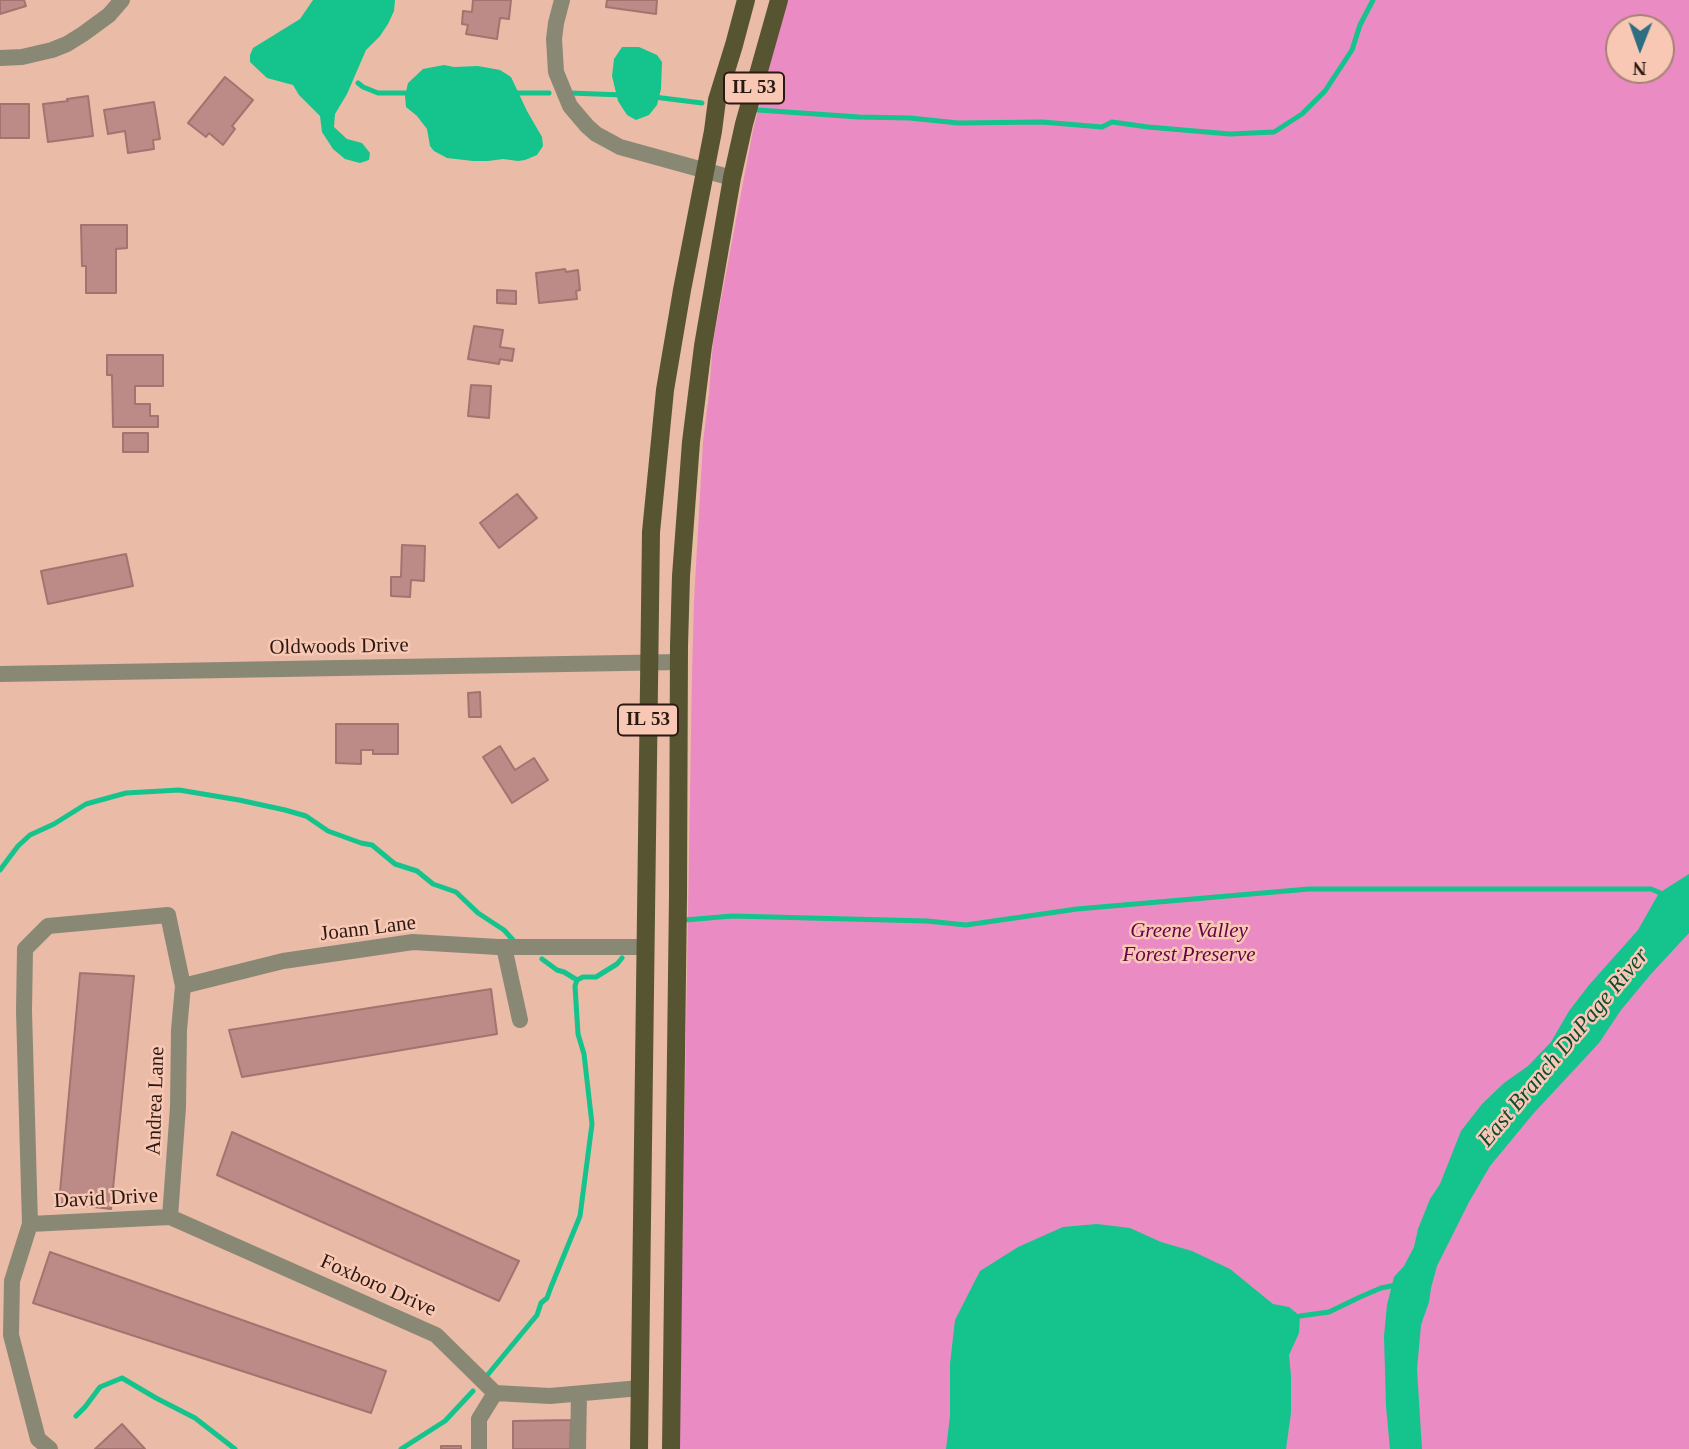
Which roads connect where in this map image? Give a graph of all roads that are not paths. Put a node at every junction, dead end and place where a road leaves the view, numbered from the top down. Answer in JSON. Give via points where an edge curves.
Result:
{"nodes":[{"id":1,"x":122,"y":0,"type":"edge"},
{"id":2,"x":562,"y":0,"type":"edge"},
{"id":3,"x":746,"y":0,"type":"edge"},
{"id":4,"x":779,"y":0,"type":"edge"},
{"id":5,"x":0,"y":58,"type":"edge"},
{"id":6,"x":704,"y":170,"type":"junction"},
{"id":7,"x":732,"y":177,"type":"junction"},
{"id":8,"x":648,"y":662,"type":"junction"},
{"id":9,"x":679,"y":662,"type":"junction"},
{"id":10,"x":0,"y":674,"type":"edge"},
{"id":11,"x":505,"y":947,"type":"junction"},
{"id":12,"x":646,"y":947,"type":"junction"},
{"id":13,"x":183,"y":986,"type":"junction"},
{"id":14,"x":520,"y":1020,"type":"dead end"},
{"id":15,"x":170,"y":1217,"type":"junction"},
{"id":16,"x":30,"y":1224,"type":"junction"},
{"id":17,"x":640,"y":1388,"type":"junction"},
{"id":18,"x":495,"y":1393,"type":"junction"},
{"id":19,"x":579,"y":1394,"type":"junction"},
{"id":20,"x":50,"y":1449,"type":"edge"},
{"id":21,"x":479,"y":1449,"type":"edge"},
{"id":22,"x":578,"y":1449,"type":"edge"},
{"id":23,"x":639,"y":1449,"type":"edge"},
{"id":24,"x":671,"y":1449,"type":"edge"}],
"edges":[{"from":1,"to":5,"type":"street","via":[[67,44]]},
{"from":2,"to":6,"type":"street","via":[[554,63],[559,84],[578,117],[620,147]]},
{"from":3,"to":6,"type":"main road","number":"IL 53","via":[[717,100]]},
{"from":4,"to":7,"type":"main road","number":"IL 53"},
{"from":6,"to":7,"type":"street"},
{"from":6,"to":8,"type":"main road","number":"IL 53","via":[[665,390],[651,532]]},
{"from":7,"to":9,"type":"main road","number":"IL 53","via":[[691,442]]},
{"from":8,"to":9,"type":"street","name":"Oldwoods Drive"},
{"from":8,"to":10,"type":"street","name":"Oldwoods Drive"},
{"from":8,"to":12,"type":"main road","number":"IL 53"},
{"from":9,"to":24,"type":"main road","number":"IL 53"},
{"from":11,"to":12,"type":"street","name":"Joann Lane"},
{"from":11,"to":13,"type":"street","name":"Joann Lane","via":[[413,943],[283,961]]},
{"from":11,"to":14,"type":"street"},
{"from":12,"to":17,"type":"main road","number":"IL 53"},
{"from":13,"to":15,"type":"street","name":"Andrea Lane"},
{"from":13,"to":16,"type":"street","name":"Andrea Lane","via":[[168,915],[48,926],[25,949]]},
{"from":15,"to":16,"type":"street","name":"David Drive"},
{"from":15,"to":18,"type":"street","name":"Foxboro Drive","via":[[436,1335]]},
{"from":16,"to":20,"type":"street","name":"David Drive","via":[[12,1281],[11,1335],[38,1439]]},
{"from":17,"to":19,"type":"street"},
{"from":17,"to":23,"type":"main road","number":"IL 53"},
{"from":18,"to":19,"type":"street"},
{"from":18,"to":21,"type":"street","via":[[479,1419]]},
{"from":19,"to":22,"type":"street"}]}
